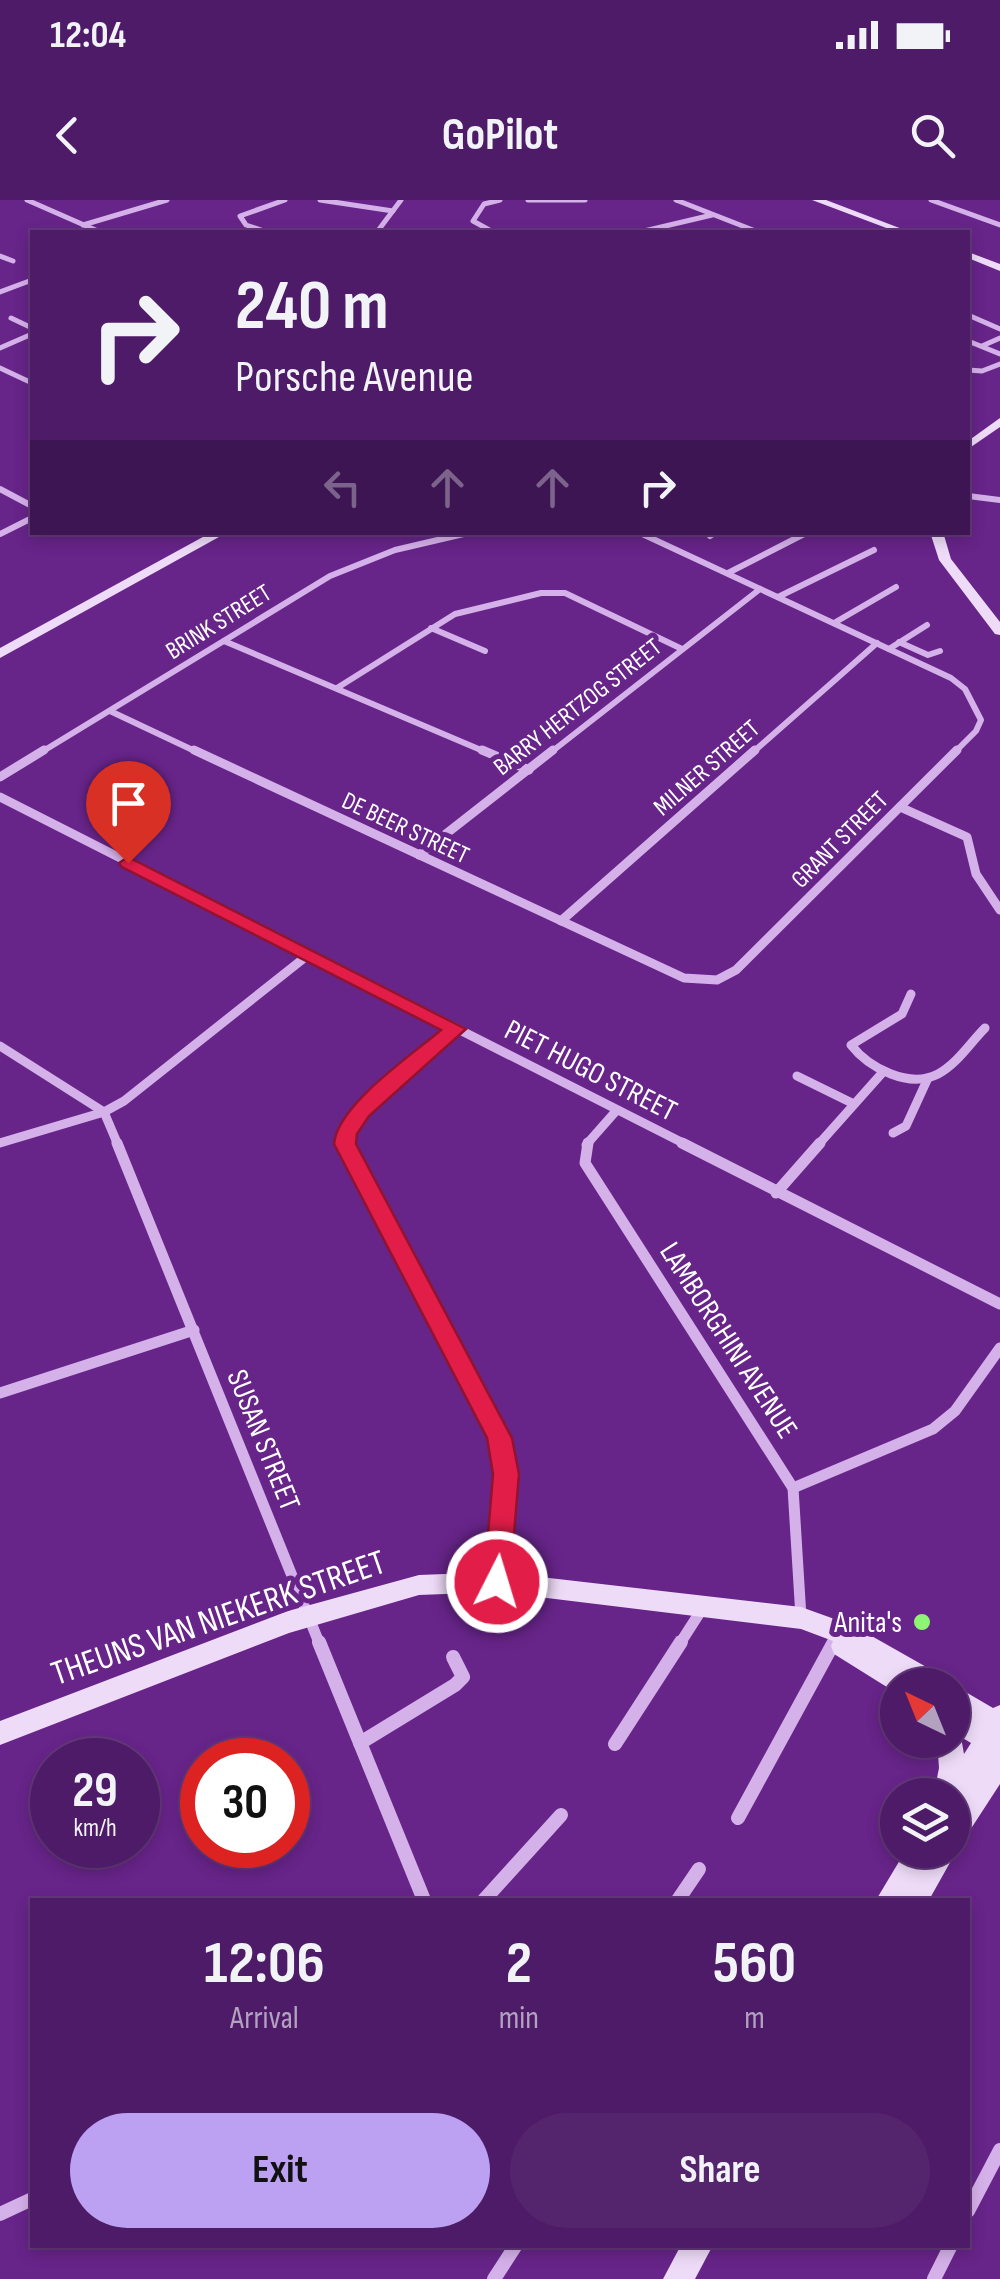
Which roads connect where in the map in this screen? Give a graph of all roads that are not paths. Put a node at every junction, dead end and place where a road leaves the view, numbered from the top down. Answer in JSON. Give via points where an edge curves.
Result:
{"nodes":[{"id":1,"x":27,"y":200,"type":"edge"},
{"id":2,"x":167,"y":200,"type":"edge"},
{"id":3,"x":284,"y":200,"type":"edge"},
{"id":4,"x":320,"y":200,"type":"edge"},
{"id":5,"x":401,"y":200,"type":"edge"},
{"id":6,"x":500,"y":200,"type":"edge"},
{"id":7,"x":528,"y":200,"type":"edge"},
{"id":8,"x":585,"y":200,"type":"edge"},
{"id":9,"x":676,"y":200,"type":"edge"},
{"id":10,"x":818,"y":200,"type":"edge"},
{"id":11,"x":932,"y":200,"type":"edge"},
{"id":12,"x":393,"y":212,"type":"junction"},
{"id":13,"x":713,"y":214,"type":"junction"},
{"id":14,"x":1000,"y":224,"type":"edge"},
{"id":15,"x":82,"y":225,"type":"junction"},
{"id":16,"x":95,"y":230,"type":"edge"},
{"id":17,"x":262,"y":230,"type":"edge"},
{"id":18,"x":379,"y":230,"type":"edge"},
{"id":19,"x":488,"y":230,"type":"edge"},
{"id":20,"x":648,"y":230,"type":"edge"},
{"id":21,"x":753,"y":230,"type":"edge"},
{"id":22,"x":900,"y":230,"type":"edge"},
{"id":23,"x":0,"y":256,"type":"edge"},
{"id":24,"x":970,"y":257,"type":"edge"},
{"id":25,"x":12,"y":261,"type":"dead end"},
{"id":26,"x":1000,"y":268,"type":"edge"},
{"id":27,"x":30,"y":281,"type":"edge"},
{"id":28,"x":0,"y":292,"type":"edge"},
{"id":29,"x":970,"y":316,"type":"edge"},
{"id":30,"x":11,"y":318,"type":"dead end"},
{"id":31,"x":1000,"y":329,"type":"edge"},
{"id":32,"x":30,"y":330,"type":"edge"},
{"id":33,"x":30,"y":332,"type":"edge"},
{"id":34,"x":1000,"y":338,"type":"edge"},
{"id":35,"x":970,"y":341,"type":"edge"},
{"id":36,"x":982,"y":346,"type":"junction"},
{"id":37,"x":0,"y":348,"type":"edge"},
{"id":38,"x":1000,"y":354,"type":"edge"},
{"id":39,"x":1000,"y":364,"type":"edge"},
{"id":40,"x":0,"y":368,"type":"edge"},
{"id":41,"x":970,"y":370,"type":"edge"},
{"id":42,"x":30,"y":382,"type":"edge"},
{"id":43,"x":1000,"y":418,"type":"edge"},
{"id":44,"x":970,"y":435,"type":"edge"},
{"id":45,"x":970,"y":444,"type":"edge"},
{"id":46,"x":0,"y":489,"type":"edge"},
{"id":47,"x":970,"y":496,"type":"edge"},
{"id":48,"x":1000,"y":500,"type":"edge"},
{"id":49,"x":30,"y":505,"type":"edge"},
{"id":50,"x":30,"y":520,"type":"edge"},
{"id":51,"x":0,"y":534,"type":"edge"},
{"id":52,"x":217,"y":535,"type":"edge"},
{"id":53,"x":459,"y":535,"type":"edge"},
{"id":54,"x":645,"y":535,"type":"edge"},
{"id":55,"x":802,"y":535,"type":"edge"},
{"id":56,"x":937,"y":535,"type":"edge"},
{"id":57,"x":946,"y":535,"type":"edge"},
{"id":58,"x":874,"y":550,"type":"dead end"},
{"id":59,"x":728,"y":573,"type":"junction"},
{"id":60,"x":966,"y":585,"type":"junction"},
{"id":61,"x":896,"y":587,"type":"dead end"},
{"id":62,"x":760,"y":589,"type":"junction"},
{"id":63,"x":778,"y":597,"type":"junction"},
{"id":64,"x":834,"y":623,"type":"junction"},
{"id":65,"x":927,"y":625,"type":"dead end"},
{"id":66,"x":432,"y":628,"type":"junction"},
{"id":67,"x":1000,"y":631,"type":"edge"},
{"id":68,"x":224,"y":640,"type":"junction"},
{"id":69,"x":899,"y":642,"type":"junction"},
{"id":70,"x":877,"y":643,"type":"junction"},
{"id":71,"x":888,"y":648,"type":"junction"},
{"id":72,"x":682,"y":649,"type":"junction"},
{"id":73,"x":485,"y":650,"type":"dead end"},
{"id":74,"x":940,"y":651,"type":"dead end"},
{"id":75,"x":0,"y":654,"type":"edge"},
{"id":76,"x":337,"y":688,"type":"junction"},
{"id":77,"x":110,"y":711,"type":"junction"},
{"id":78,"x":529,"y":770,"type":"junction"},
{"id":79,"x":0,"y":776,"type":"edge"},
{"id":80,"x":0,"y":796,"type":"edge"},
{"id":81,"x":900,"y":807,"type":"junction"},
{"id":82,"x":418,"y":855,"type":"junction"},
{"id":83,"x":1000,"y":910,"type":"edge"},
{"id":84,"x":561,"y":921,"type":"junction"},
{"id":85,"x":308,"y":956,"type":"junction"},
{"id":86,"x":684,"y":978,"type":"joint"},
{"id":87,"x":911,"y":994,"type":"dead end"},
{"id":88,"x":984,"y":1028,"type":"dead end"},
{"id":89,"x":456,"y":1029,"type":"junction"},
{"id":90,"x":0,"y":1046,"type":"edge"},
{"id":91,"x":883,"y":1072,"type":"junction"},
{"id":92,"x":796,"y":1076,"type":"dead end"},
{"id":93,"x":928,"y":1078,"type":"junction"},
{"id":94,"x":854,"y":1104,"type":"junction"},
{"id":95,"x":616,"y":1111,"type":"junction"},
{"id":96,"x":104,"y":1112,"type":"junction"},
{"id":97,"x":892,"y":1132,"type":"dead end"},
{"id":98,"x":0,"y":1143,"type":"edge"},
{"id":99,"x":776,"y":1193,"type":"junction"},
{"id":100,"x":1000,"y":1304,"type":"edge"},
{"id":101,"x":194,"y":1330,"type":"junction"},
{"id":102,"x":1000,"y":1348,"type":"edge"},
{"id":103,"x":0,"y":1393,"type":"edge"},
{"id":104,"x":792,"y":1488,"type":"junction"},
{"id":105,"x":497,"y":1582,"type":"junction"},
{"id":106,"x":705,"y":1606,"type":"junction"},
{"id":107,"x":307,"y":1617,"type":"junction"},
{"id":108,"x":818,"y":1628,"type":"junction"},
{"id":109,"x":454,"y":1657,"type":"dead end"},
{"id":110,"x":906,"y":1668,"type":"edge"},
{"id":111,"x":880,"y":1669,"type":"edge"},
{"id":112,"x":970,"y":1712,"type":"edge"},
{"id":113,"x":970,"y":1725,"type":"edge"},
{"id":114,"x":0,"y":1732,"type":"edge"},
{"id":115,"x":997,"y":1736,"type":"edge"},
{"id":116,"x":360,"y":1743,"type":"junction"},
{"id":117,"x":615,"y":1744,"type":"dead end"},
{"id":118,"x":963,"y":1778,"type":"edge"},
{"id":119,"x":970,"y":1795,"type":"edge"},
{"id":120,"x":561,"y":1815,"type":"dead end"},
{"id":121,"x":738,"y":1818,"type":"dead end"},
{"id":122,"x":910,"y":1868,"type":"edge"},
{"id":123,"x":933,"y":1868,"type":"edge"},
{"id":124,"x":699,"y":1869,"type":"dead end"},
{"id":125,"x":423,"y":1898,"type":"edge"},
{"id":126,"x":486,"y":1898,"type":"edge"},
{"id":127,"x":679,"y":1898,"type":"edge"},
{"id":128,"x":891,"y":1898,"type":"edge"},
{"id":129,"x":915,"y":1898,"type":"edge"},
{"id":130,"x":1000,"y":2150,"type":"edge"},
{"id":131,"x":30,"y":2200,"type":"edge"},
{"id":132,"x":970,"y":2207,"type":"edge"},
{"id":133,"x":0,"y":2214,"type":"edge"},
{"id":134,"x":514,"y":2248,"type":"edge"},
{"id":135,"x":696,"y":2248,"type":"edge"},
{"id":136,"x":950,"y":2248,"type":"edge"},
{"id":137,"x":494,"y":2279,"type":"edge"},
{"id":138,"x":678,"y":2279,"type":"edge"},
{"id":139,"x":934,"y":2279,"type":"edge"}],
"edges":[{"from":1,"to":15,"type":"street"},
{"from":2,"to":15,"type":"street"},
{"from":3,"to":17,"type":"street","via":[[240,216]]},
{"from":4,"to":12,"type":"street"},
{"from":5,"to":12,"type":"street"},
{"from":6,"to":19,"type":"street","via":[[484,204],[473,222]]},
{"from":7,"to":8,"type":"street"},
{"from":9,"to":13,"type":"street"},
{"from":10,"to":22,"type":"street"},
{"from":11,"to":14,"type":"street"},
{"from":12,"to":18,"type":"street"},
{"from":13,"to":20,"type":"street"},
{"from":13,"to":21,"type":"street"},
{"from":15,"to":16,"type":"street"},
{"from":23,"to":25,"type":"street"},
{"from":24,"to":26,"type":"street"},
{"from":27,"to":28,"type":"street"},
{"from":29,"to":31,"type":"street"},
{"from":30,"to":32,"type":"street"},
{"from":33,"to":37,"type":"street"},
{"from":34,"to":36,"type":"street"},
{"from":35,"to":36,"type":"street"},
{"from":36,"to":38,"type":"street"},
{"from":39,"to":41,"type":"street"},
{"from":40,"to":42,"type":"street"},
{"from":43,"to":44,"type":"street"},
{"from":43,"to":45,"type":"street"},
{"from":46,"to":49,"type":"street"},
{"from":47,"to":48,"type":"street"},
{"from":50,"to":51,"type":"street"},
{"from":52,"to":75,"type":"street"},
{"from":53,"to":68,"type":"street","name":"BRINK STREET","via":[[343,570]]},
{"from":54,"to":59,"type":"street"},
{"from":55,"to":59,"type":"street"},
{"from":56,"to":60,"type":"street","via":[[945,560]]},
{"from":57,"to":60,"type":"street"},
{"from":58,"to":63,"type":"street"},
{"from":59,"to":62,"type":"street"},
{"from":60,"to":67,"type":"street"},
{"from":61,"to":64,"type":"street"},
{"from":62,"to":63,"type":"street"},
{"from":62,"to":72,"type":"street","name":"BARRY HERTZOG STREET"},
{"from":63,"to":64,"type":"street"},
{"from":64,"to":70,"type":"street"},
{"from":65,"to":69,"type":"street"},
{"from":66,"to":72,"type":"street","via":[[464,611],[560,592]]},
{"from":66,"to":73,"type":"street"},
{"from":66,"to":76,"type":"street"},
{"from":68,"to":76,"type":"street"},
{"from":68,"to":77,"type":"street","name":"BRINK STREET"},
{"from":69,"to":71,"type":"street"},
{"from":69,"to":74,"type":"street","via":[[928,655]]},
{"from":70,"to":71,"type":"street"},
{"from":70,"to":84,"type":"street","name":"MILNER STREET"},
{"from":71,"to":81,"type":"street","name":"GRANT STREET","via":[[965,689],[980,726]]},
{"from":72,"to":78,"type":"street","name":"BARRY HERTZOG STREET"},
{"from":76,"to":78,"type":"street"},
{"from":77,"to":79,"type":"street","name":"BRINK STREET"},
{"from":77,"to":82,"type":"street","name":"DE BEER STREET"},
{"from":78,"to":82,"type":"street","name":"BARRY HERTZOG STREET"},
{"from":80,"to":85,"type":"street","name":"PIET HUGO STREET"},
{"from":81,"to":83,"type":"street","via":[[967,836],[978,878]]},
{"from":81,"to":86,"type":"street","name":"GRANT STREET","via":[[736,970],[717,980]]},
{"from":82,"to":84,"type":"street","name":"DE BEER STREET"},
{"from":84,"to":86,"type":"street","name":"DE BEER STREET"},
{"from":85,"to":89,"type":"street","name":"PIET HUGO STREET"},
{"from":85,"to":96,"type":"street"},
{"from":87,"to":91,"type":"street","via":[[902,1014],[851,1044]]},
{"from":88,"to":93,"type":"street"},
{"from":89,"to":95,"type":"street","name":"PIET HUGO STREET"},
{"from":89,"to":105,"type":"street","via":[[361,1111],[345,1144],[499,1438],[506,1474]]},
{"from":90,"to":96,"type":"street"},
{"from":91,"to":93,"type":"street"},
{"from":91,"to":94,"type":"street"},
{"from":92,"to":94,"type":"street"},
{"from":93,"to":97,"type":"street","via":[[906,1126]]},
{"from":94,"to":99,"type":"street"},
{"from":95,"to":99,"type":"street","name":"PIET HUGO STREET"},
{"from":95,"to":104,"type":"street","name":"LAMBORGHINI AVENUE","via":[[586,1145],[589,1172]]},
{"from":96,"to":98,"type":"street"},
{"from":96,"to":101,"type":"street","name":"SUSAN STREET"},
{"from":99,"to":100,"type":"street","name":"PIET HUGO STREET"},
{"from":101,"to":103,"type":"street"},
{"from":101,"to":107,"type":"street","name":"SUSAN STREET"},
{"from":102,"to":104,"type":"street","via":[[955,1411],[933,1429]]},
{"from":104,"to":108,"type":"street","name":"LAMBORGHINI AVENUE"},
{"from":105,"to":106,"type":"street","name":"THEUNS VAN NIEKERK STREET"},
{"from":105,"to":107,"type":"street","name":"THEUNS VAN NIEKERK STREET","via":[[419,1584]]},
{"from":106,"to":108,"type":"street","name":"THEUNS VAN NIEKERK STREET"},
{"from":106,"to":117,"type":"street"},
{"from":107,"to":114,"type":"street","name":"THEUNS VAN NIEKERK STREET"},
{"from":107,"to":116,"type":"street","name":"SUSAN STREET"},
{"from":108,"to":110,"type":"street","name":"THEUNS VAN NIEKERK STREET","via":[[859,1641]]},
{"from":108,"to":111,"type":"street","name":"THEUNS VAN NIEKERK STREET"},
{"from":108,"to":121,"type":"street"},
{"from":109,"to":116,"type":"street","via":[[463,1670],[455,1685]]},
{"from":112,"to":115,"type":"street"},
{"from":113,"to":115,"type":"street"},
{"from":115,"to":118,"type":"street"},
{"from":115,"to":119,"type":"street"},
{"from":116,"to":125,"type":"street","name":"SUSAN STREET"},
{"from":120,"to":126,"type":"street"},
{"from":122,"to":128,"type":"street"},
{"from":123,"to":129,"type":"street"},
{"from":124,"to":127,"type":"street"},
{"from":130,"to":132,"type":"street"},
{"from":131,"to":133,"type":"street"},
{"from":134,"to":137,"type":"street"},
{"from":135,"to":138,"type":"street"},
{"from":136,"to":139,"type":"street"}]}
